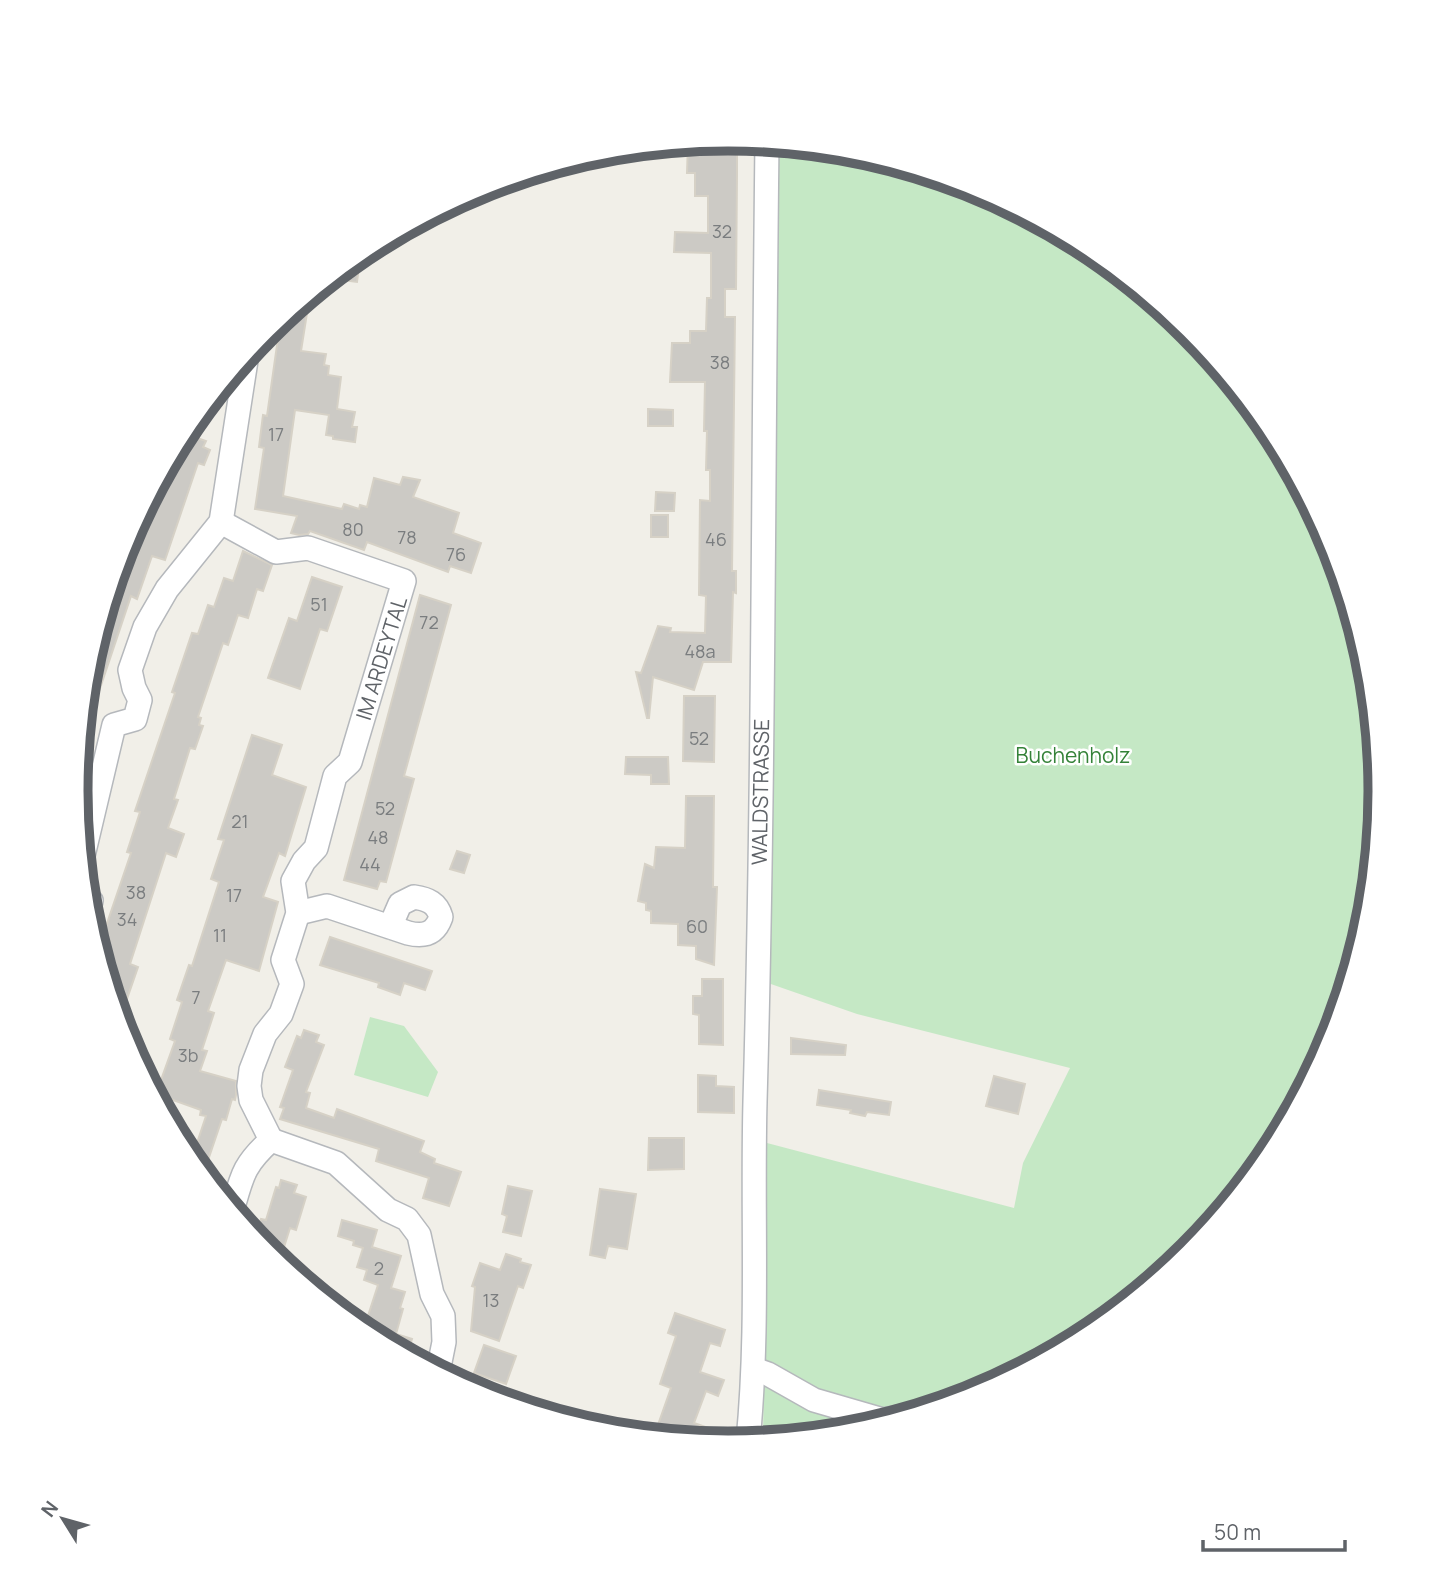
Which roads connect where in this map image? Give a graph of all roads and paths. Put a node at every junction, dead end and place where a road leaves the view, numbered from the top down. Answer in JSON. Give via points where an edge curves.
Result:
{"nodes":[{"id":1,"x":767,"y":152,"type":"edge"},
{"id":2,"x":244,"y":371,"type":"edge"},
{"id":3,"x":222,"y":522,"type":"junction"},
{"id":4,"x":89,"y":831,"type":"edge"},
{"id":5,"x":298,"y":913,"type":"junction"},
{"id":6,"x":390,"y":927,"type":"dead end"},
{"id":7,"x":271,"y":1140,"type":"junction"},
{"id":8,"x":235,"y":1200,"type":"edge"},
{"id":9,"x":440,"y":1363,"type":"edge"},
{"id":10,"x":754,"y":1369,"type":"junction"},
{"id":11,"x":867,"y":1415,"type":"edge"},
{"id":12,"x":749,"y":1430,"type":"edge"}],
"edges":[{"from":1,"to":10,"type":"street","name":"WALDSTRASSE"},
{"from":2,"to":3,"type":"street"},
{"from":3,"to":4,"type":"street","via":[[167,589],[145,627],[130,670],[140,700],[135,719],[114,725]]},
{"from":3,"to":5,"type":"street","name":"IM ARDEYTAL","via":[[276,552],[308,548],[404,581],[350,762],[335,776],[316,848],[293,881]]},
{"from":5,"to":6,"type":"street","via":[[327,906]]},
{"from":5,"to":7,"type":"street","name":"IM ARDEYTAL","via":[[283,960],[292,984],[281,1014],[265,1034],[249,1086]]},
{"from":7,"to":8,"type":"street","via":[[243,1172]]},
{"from":7,"to":9,"type":"street","via":[[336,1163],[388,1210],[407,1219],[419,1235],[432,1293],[443,1316]]},
{"from":10,"to":11,"type":"street","via":[[814,1400]]},
{"from":10,"to":12,"type":"street","name":"WALDSTRASSE"}]}
